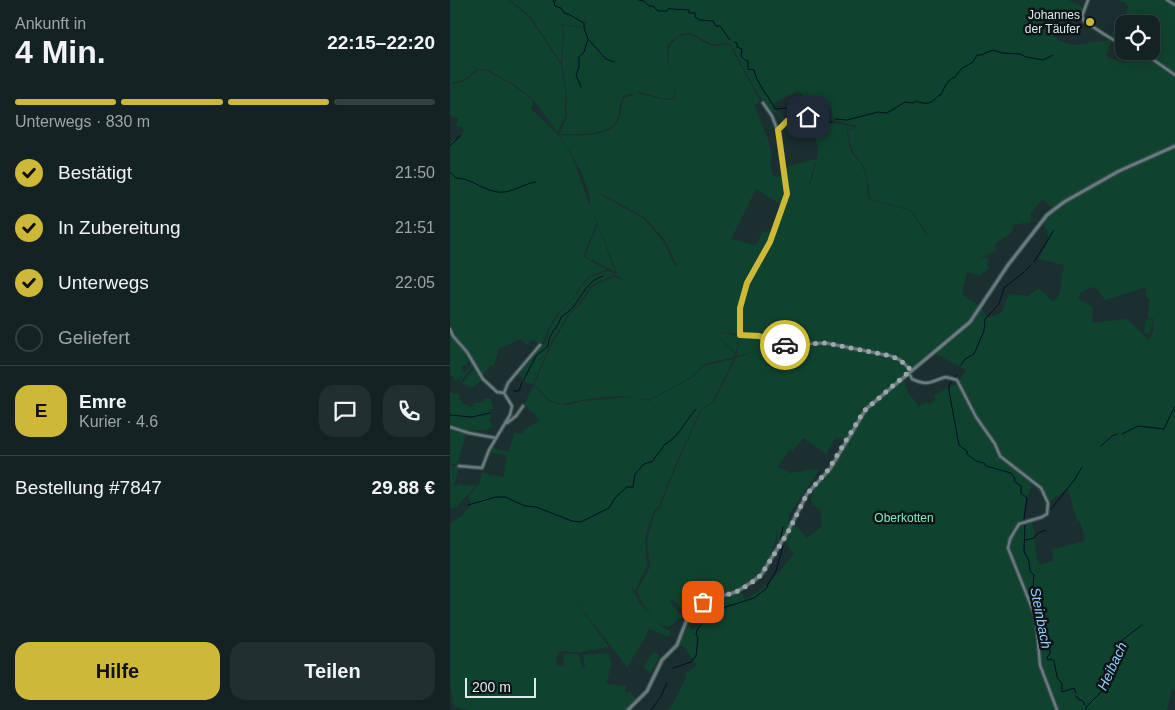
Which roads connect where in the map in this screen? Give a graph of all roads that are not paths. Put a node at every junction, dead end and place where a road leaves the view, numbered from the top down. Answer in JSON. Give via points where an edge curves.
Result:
{"nodes":[{"id":1,"x":1088,"y":0,"type":"edge"},
{"id":2,"x":1167,"y":0,"type":"edge"},
{"id":3,"x":1175,"y":5,"type":"edge"},
{"id":4,"x":1115,"y":42,"type":"edge"},
{"id":5,"x":1154,"y":60,"type":"edge"},
{"id":6,"x":1175,"y":75,"type":"edge"},
{"id":7,"x":763,"y":103,"type":"dead end"},
{"id":8,"x":808,"y":117,"type":"dead end"},
{"id":9,"x":778,"y":130,"type":"junction"},
{"id":10,"x":1175,"y":146,"type":"edge"},
{"id":11,"x":450,"y":329,"type":"edge"},
{"id":12,"x":540,"y":345,"type":"dead end"},
{"id":13,"x":910,"y":371,"type":"junction"},
{"id":14,"x":504,"y":393,"type":"junction"},
{"id":15,"x":523,"y":406,"type":"dead end"},
{"id":16,"x":505,"y":424,"type":"junction"},
{"id":17,"x":450,"y":426,"type":"edge"},
{"id":18,"x":496,"y":438,"type":"junction"},
{"id":19,"x":458,"y":466,"type":"dead end"},
{"id":20,"x":628,"y":710,"type":"edge"},
{"id":21,"x":1057,"y":710,"type":"edge"}],
"edges":[{"from":1,"to":4,"type":"street","via":[[1082,16],[1084,21]]},
{"from":2,"to":3,"type":"street"},
{"from":5,"to":6,"type":"street"},
{"from":7,"to":9,"type":"street"},
{"from":8,"to":9,"type":"street","via":[[787,121]]},
{"from":9,"to":13,"type":"street","via":[[787,194],[770,242],[747,283],[740,308],[740,335],[759,336],[787,345],[826,343],[891,356]]},
{"from":10,"to":13,"type":"street","via":[[1119,171],[1054,209],[1036,227],[970,322]]},
{"from":11,"to":14,"type":"street","via":[[483,380],[497,392]]},
{"from":12,"to":14,"type":"street","via":[[508,383]]},
{"from":13,"to":20,"type":"street","via":[[866,409],[828,470],[811,489],[759,577],[745,587],[706,600],[694,609],[687,617],[677,645],[660,662],[648,690]]},
{"from":13,"to":21,"type":"street","via":[[912,379],[924,383],[946,377],[956,379],[1000,457],[1039,486],[1048,501],[1047,514],[1023,522],[1014,532],[1008,548],[1036,618],[1040,665]]},
{"from":14,"to":16,"type":"street","via":[[512,406]]},
{"from":15,"to":16,"type":"street"},
{"from":16,"to":18,"type":"street"},
{"from":17,"to":18,"type":"street"},
{"from":18,"to":19,"type":"street","via":[[482,468]]}]}
